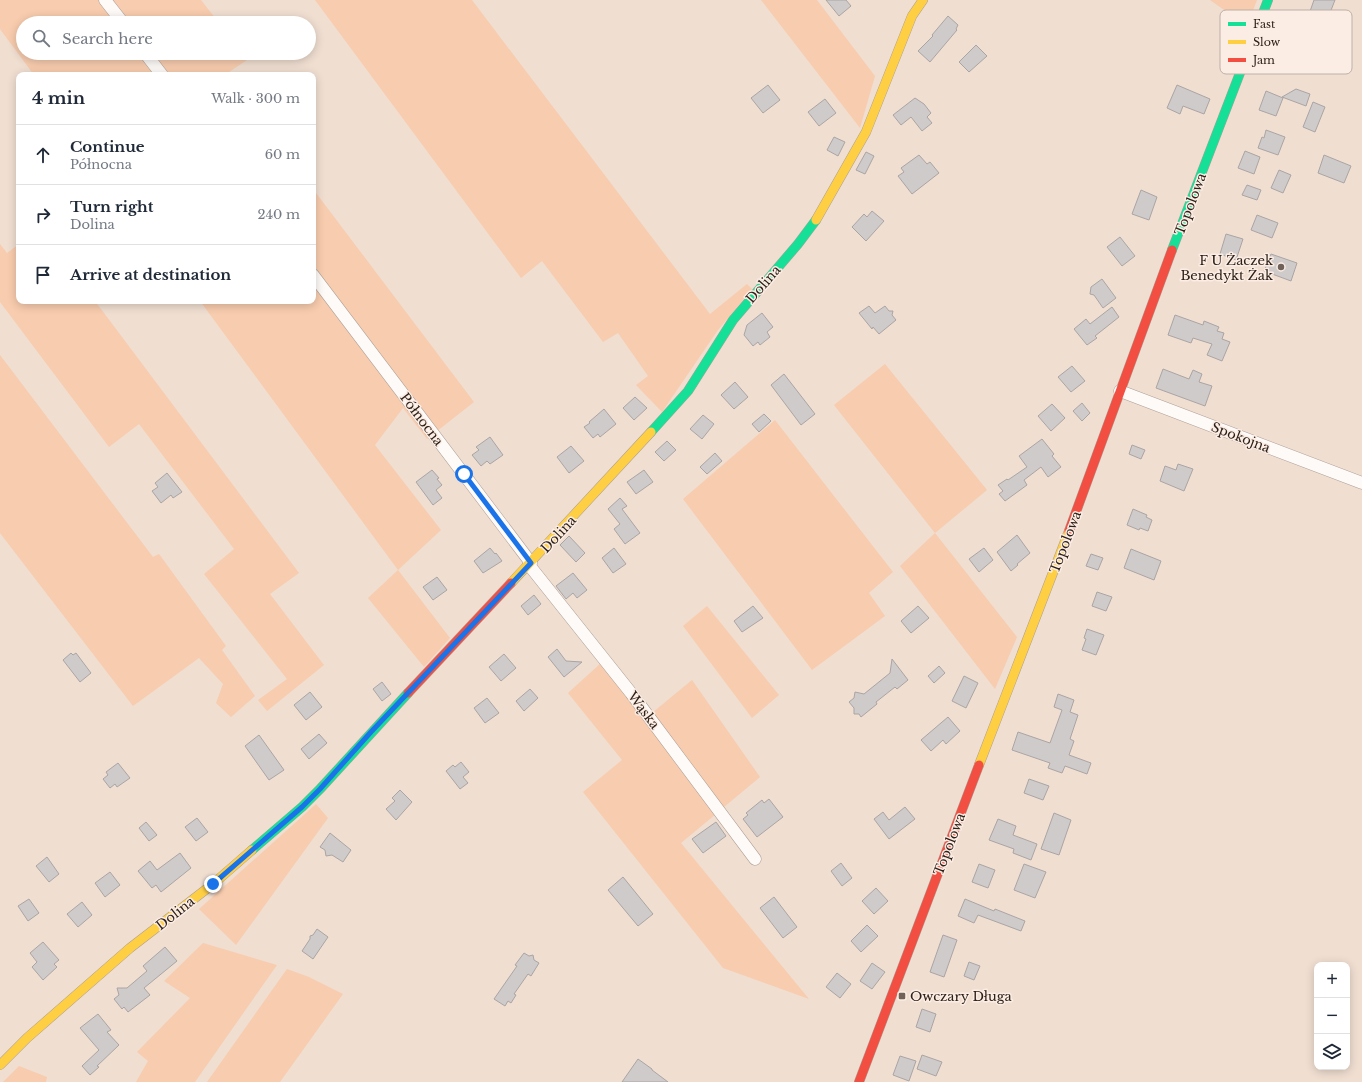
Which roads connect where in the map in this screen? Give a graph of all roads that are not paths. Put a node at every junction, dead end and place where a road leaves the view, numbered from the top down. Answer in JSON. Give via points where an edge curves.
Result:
{"nodes":[{"id":1,"x":105,"y":0,"type":"edge"},
{"id":2,"x":923,"y":0,"type":"edge"},
{"id":3,"x":1268,"y":0,"type":"edge"},
{"id":4,"x":1264,"y":10,"type":"edge"},
{"id":5,"x":118,"y":16,"type":"edge"},
{"id":6,"x":150,"y":60,"type":"edge"},
{"id":7,"x":160,"y":72,"type":"edge"},
{"id":8,"x":1239,"y":74,"type":"edge"},
{"id":9,"x":316,"y":279,"type":"edge"},
{"id":10,"x":1120,"y":391,"type":"junction"},
{"id":11,"x":1362,"y":483,"type":"edge"},
{"id":12,"x":530,"y":564,"type":"junction"},
{"id":13,"x":755,"y":859,"type":"dead end"},
{"id":14,"x":0,"y":1066,"type":"edge"},
{"id":15,"x":859,"y":1082,"type":"edge"}],
"edges":[{"from":1,"to":5,"type":"street"},
{"from":2,"to":12,"type":"street","name":"Dolina","via":[[912,16],[866,132],[798,244],[732,320],[688,391]]},
{"from":3,"to":4,"type":"street","name":"Topolowa"},
{"from":6,"to":7,"type":"street"},
{"from":8,"to":10,"type":"street","name":"Topolowa"},
{"from":9,"to":12,"type":"street","name":"Północna"},
{"from":10,"to":11,"type":"street","name":"Spokojna"},
{"from":10,"to":15,"type":"street","name":"Topolowa","via":[[1067,537]]},
{"from":12,"to":13,"type":"street","name":"Wąska","via":[[631,693]]},
{"from":12,"to":14,"type":"street","name":"Dolina","via":[[302,807],[213,884],[130,948],[27,1038]]}]}
